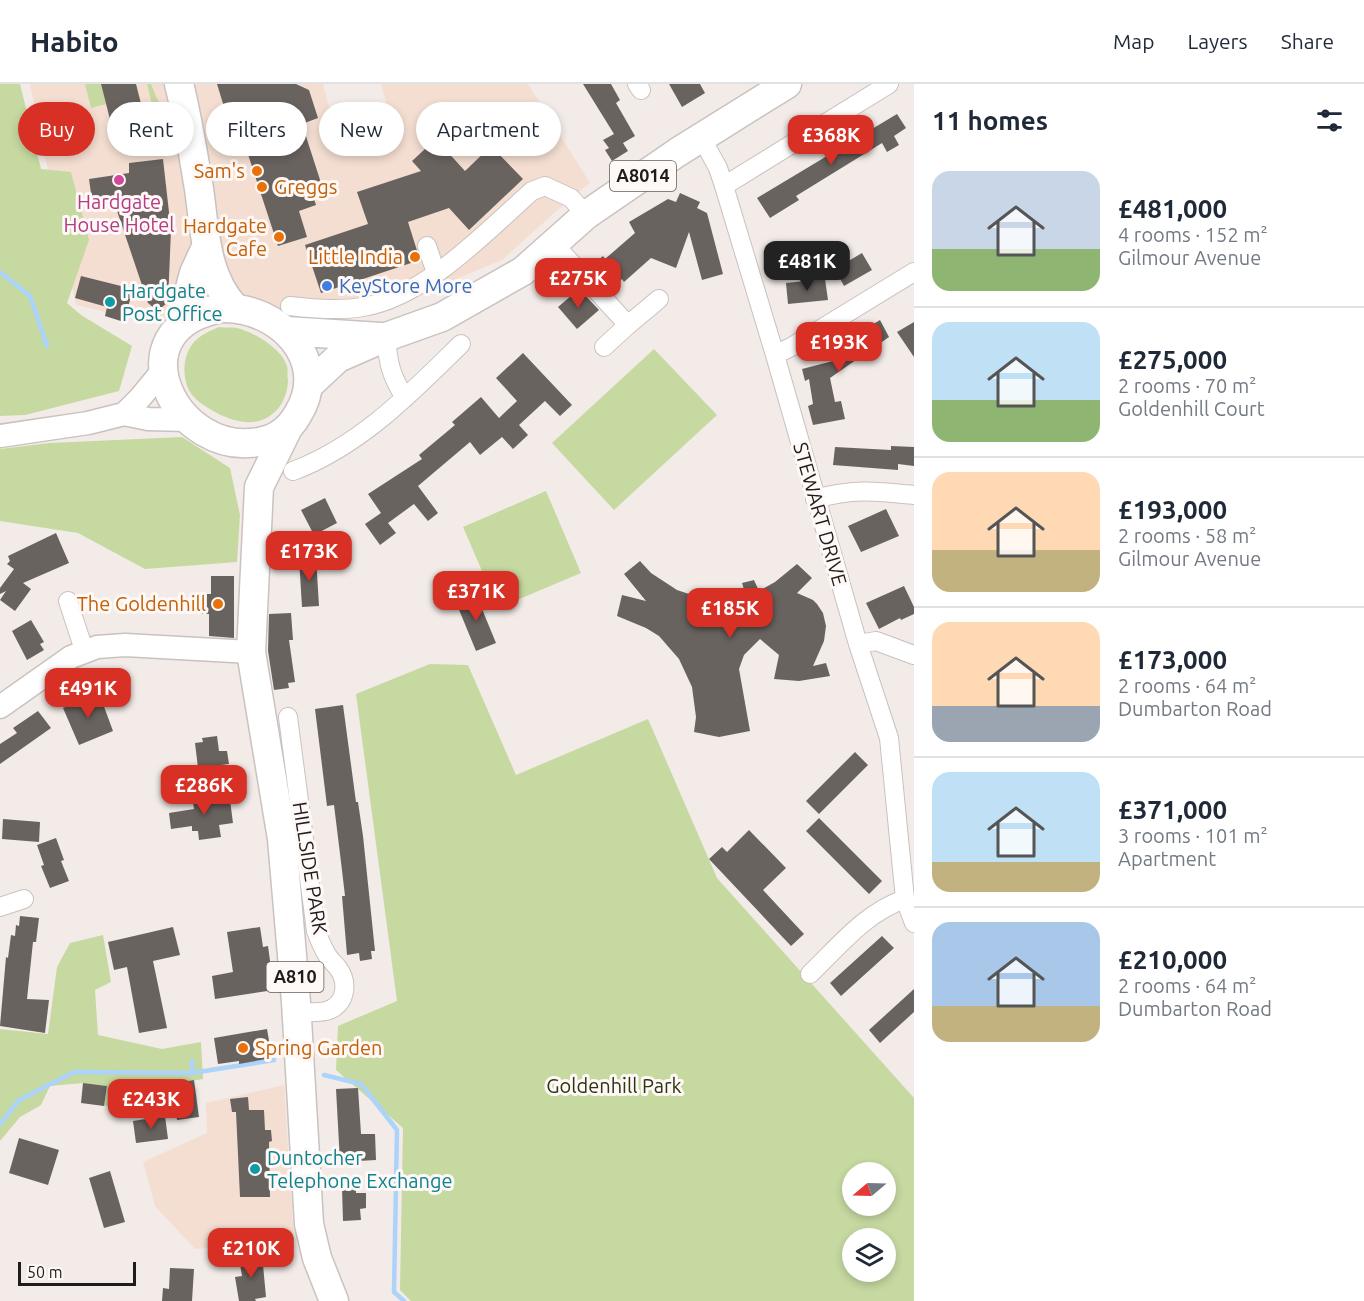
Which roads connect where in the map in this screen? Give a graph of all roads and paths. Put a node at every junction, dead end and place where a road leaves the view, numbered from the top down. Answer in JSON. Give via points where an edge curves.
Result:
{"nodes":[{"id":1,"x":179,"y":84,"type":"edge"},
{"id":2,"x":787,"y":84,"type":"edge"},
{"id":3,"x":889,"y":84,"type":"edge"},
{"id":4,"x":700,"y":137,"type":"junction"},
{"id":5,"x":724,"y":186,"type":"junction"},
{"id":6,"x":586,"y":215,"type":"junction"},
{"id":7,"x":554,"y":244,"type":"junction"},
{"id":8,"x":427,"y":246,"type":"dead end"},
{"id":9,"x":206,"y":247,"type":"junction"},
{"id":10,"x":436,"y":273,"type":"junction"},
{"id":11,"x":914,"y":273,"type":"edge"},
{"id":12,"x":659,"y":299,"type":"dead end"},
{"id":13,"x":235,"y":308,"type":"junction"},
{"id":14,"x":288,"y":319,"type":"junction"},
{"id":15,"x":628,"y":325,"type":"junction"},
{"id":16,"x":180,"y":326,"type":"junction"},
{"id":17,"x":386,"y":337,"type":"junction"},
{"id":18,"x":462,"y":344,"type":"dead end"},
{"id":19,"x":604,"y":347,"type":"dead end"},
{"id":20,"x":775,"y":355,"type":"junction"},
{"id":21,"x":164,"y":369,"type":"junction"},
{"id":22,"x":309,"y":386,"type":"junction"},
{"id":23,"x":405,"y":398,"type":"junction"},
{"id":24,"x":124,"y":414,"type":"junction"},
{"id":25,"x":188,"y":420,"type":"junction"},
{"id":26,"x":288,"y":428,"type":"junction"},
{"id":27,"x":0,"y":436,"type":"edge"},
{"id":28,"x":243,"y":443,"type":"junction"},
{"id":29,"x":293,"y":471,"type":"dead end"},
{"id":30,"x":260,"y":488,"type":"junction"},
{"id":31,"x":914,"y":495,"type":"edge"},
{"id":32,"x":815,"y":499,"type":"junction"},
{"id":33,"x":68,"y":601,"type":"dead end"},
{"id":34,"x":858,"y":644,"type":"junction"},
{"id":35,"x":84,"y":650,"type":"junction"},
{"id":36,"x":251,"y":652,"type":"junction"},
{"id":37,"x":914,"y":655,"type":"edge"},
{"id":38,"x":0,"y":707,"type":"edge"},
{"id":39,"x":288,"y":717,"type":"dead end"},
{"id":40,"x":24,"y":899,"type":"dead end"},
{"id":41,"x":905,"y":899,"type":"junction"},
{"id":42,"x":0,"y":907,"type":"edge"},
{"id":43,"x":914,"y":923,"type":"edge"},
{"id":44,"x":810,"y":974,"type":"dead end"},
{"id":45,"x":297,"y":1012,"type":"junction"},
{"id":46,"x":334,"y":1301,"type":"edge"}],
"edges":[{"from":1,"to":9,"type":"main road"},
{"from":2,"to":4,"type":"main road","number":"A8014"},
{"from":3,"to":5,"type":"street"},
{"from":4,"to":5,"type":"street","name":"STEWART DRIVE"},
{"from":4,"to":6,"type":"main road","number":"A8014"},
{"from":5,"to":20,"type":"street","name":"STEWART DRIVE"},
{"from":6,"to":7,"type":"main road","number":"A8014"},
{"from":6,"to":10,"type":"street","via":[[571,198],[544,186],[538,188]]},
{"from":7,"to":15,"type":"street"},
{"from":7,"to":17,"type":"main road","number":"A8014","via":[[523,271],[489,292],[442,317]]},
{"from":8,"to":10,"type":"street"},
{"from":9,"to":13,"type":"main road","via":[[220,287]]},
{"from":9,"to":16,"type":"main road","via":[[194,273]]},
{"from":10,"to":14,"type":"street","via":[[399,294],[364,307],[319,310]]},
{"from":11,"to":20,"type":"street"},
{"from":12,"to":15,"type":"street"},
{"from":13,"to":14,"type":"main road","via":[[267,320]]},
{"from":13,"to":16,"type":"main road","via":[[212,310]]},
{"from":14,"to":17,"type":"main road","number":"A8014"},
{"from":14,"to":22,"type":"main road","via":[[293,339],[304,357]]},
{"from":15,"to":19,"type":"street"},
{"from":16,"to":21,"type":"main road","via":[[166,348]]},
{"from":17,"to":22,"type":"main road","number":"A8014","via":[[338,358]]},
{"from":17,"to":23,"type":"street","via":[[388,364]]},
{"from":18,"to":23,"type":"street"},
{"from":20,"to":32,"type":"street","name":"STEWART DRIVE"},
{"from":21,"to":24,"type":"street"},
{"from":21,"to":25,"type":"main road","via":[[170,396]]},
{"from":22,"to":26,"type":"main road","number":"A810","via":[[300,411]]},
{"from":23,"to":29,"type":"street","via":[[364,432],[316,463]]},
{"from":24,"to":25,"type":"street"},
{"from":24,"to":27,"type":"street"},
{"from":25,"to":28,"type":"main road","via":[[211,434]]},
{"from":26,"to":28,"type":"main road","via":[[265,441]]},
{"from":26,"to":30,"type":"main road","number":"A810"},
{"from":28,"to":30,"type":"main road","number":"A810"},
{"from":30,"to":36,"type":"main road","number":"A810"},
{"from":31,"to":32,"type":"street","via":[[865,490]]},
{"from":32,"to":34,"type":"street","name":"STEWART DRIVE"},
{"from":33,"to":35,"type":"street"},
{"from":34,"to":37,"type":"street","via":[[876,641]]},
{"from":34,"to":41,"type":"street","name":"STEWART DRIVE","via":[[889,738]]},
{"from":35,"to":36,"type":"street","via":[[125,645]]},
{"from":35,"to":38,"type":"street"},
{"from":36,"to":45,"type":"main road","number":"A810","via":[[282,839]]},
{"from":39,"to":45,"type":"street","name":"HILLSIDE PARK","via":[[316,931],[344,982],[344,995],[338,1005],[328,1011]]},
{"from":40,"to":42,"type":"street"},
{"from":41,"to":43,"type":"street","name":"STEWART DRIVE"},
{"from":41,"to":44,"type":"street","via":[[883,908],[858,927]]},
{"from":45,"to":46,"type":"main road","number":"A810","via":[[309,1224]]}]}
